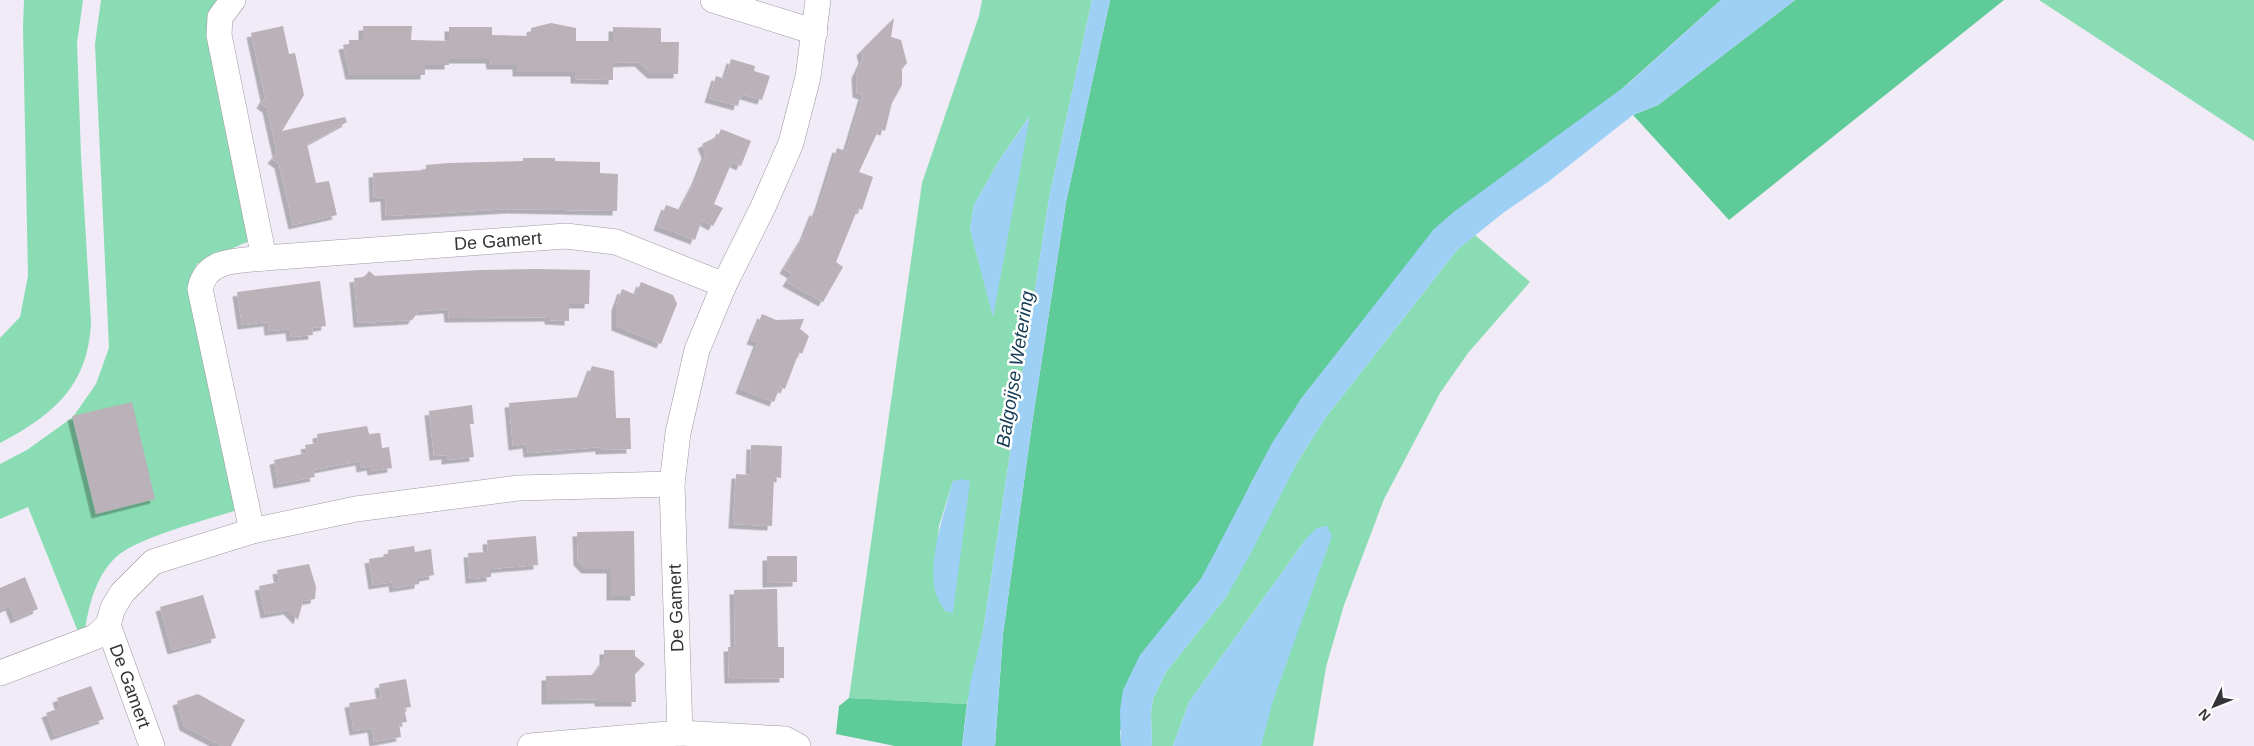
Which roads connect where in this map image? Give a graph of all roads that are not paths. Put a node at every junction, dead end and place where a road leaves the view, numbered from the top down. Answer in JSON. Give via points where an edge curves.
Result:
{"nodes":[{"id":1,"x":233,"y":0,"type":"edge"},
{"id":2,"x":713,"y":0,"type":"edge"},
{"id":3,"x":818,"y":0,"type":"edge"},
{"id":4,"x":815,"y":32,"type":"junction"},
{"id":5,"x":264,"y":258,"type":"junction"},
{"id":6,"x":724,"y":285,"type":"junction"},
{"id":7,"x":672,"y":484,"type":"junction"},
{"id":8,"x":252,"y":531,"type":"junction"},
{"id":9,"x":108,"y":625,"type":"junction"},
{"id":10,"x":0,"y":673,"type":"edge"},
{"id":11,"x":680,"y":733,"type":"junction"},
{"id":12,"x":152,"y":746,"type":"edge"},
{"id":13,"x":530,"y":746,"type":"edge"},
{"id":14,"x":798,"y":746,"type":"edge"}],
"edges":[{"from":1,"to":5,"type":"street","via":[[220,17],[219,35]]},
{"from":2,"to":4,"type":"street"},
{"from":3,"to":4,"type":"street","name":"De Gamert"},
{"from":4,"to":6,"type":"street","name":"De Gamert","via":[[791,143]]},
{"from":5,"to":6,"type":"street","name":"De Gamert","via":[[566,236],[616,242]]},
{"from":5,"to":8,"type":"street","name":"De Gamert","via":[[220,263],[209,270],[200,289]]},
{"from":6,"to":7,"type":"street","name":"De Gamert","via":[[697,350],[678,433]]},
{"from":7,"to":8,"type":"street","name":"De Gamert","via":[[518,488],[356,509]]},
{"from":7,"to":11,"type":"street","name":"De Gamert"},
{"from":8,"to":9,"type":"street","name":"De Gamert","via":[[153,562],[122,593]]},
{"from":9,"to":10,"type":"street","name":"De Gamert","via":[[94,637]]},
{"from":9,"to":12,"type":"street","name":"De Gamert"},
{"from":11,"to":13,"type":"street"},
{"from":11,"to":14,"type":"street","via":[[784,740]]}]}
